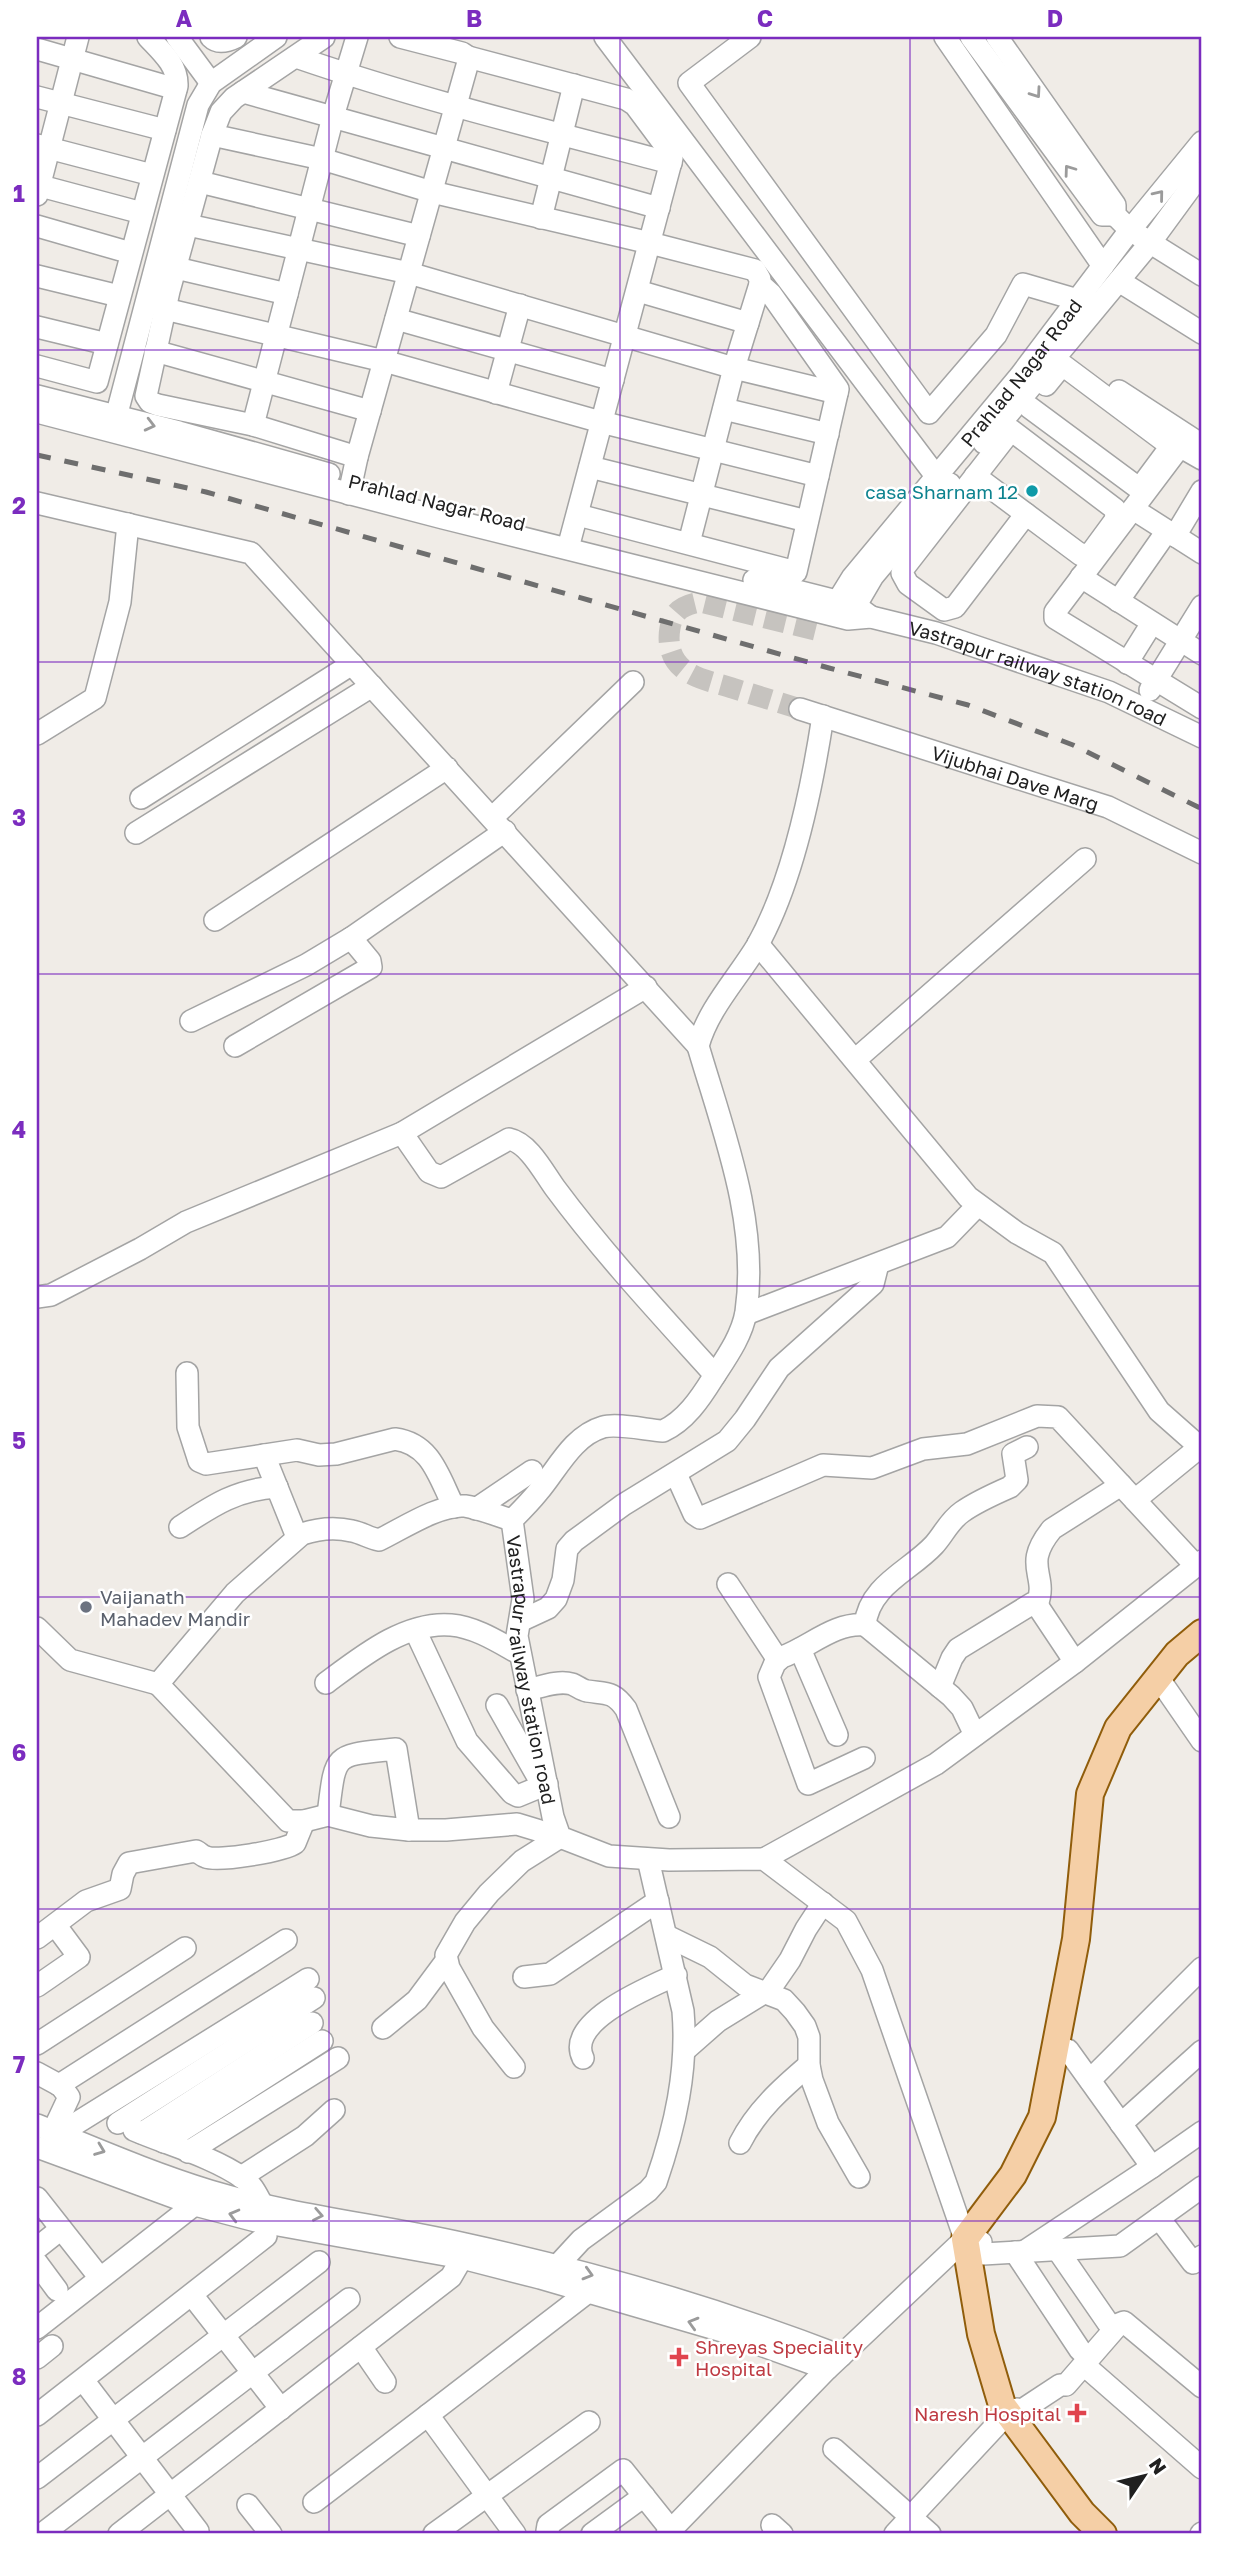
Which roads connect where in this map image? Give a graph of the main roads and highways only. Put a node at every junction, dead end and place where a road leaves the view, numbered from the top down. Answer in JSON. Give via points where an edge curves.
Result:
{"nodes":[{"id":1,"x":1202,"y":1633,"type":"edge"},
{"id":2,"x":1202,"y":1646,"type":"edge"},
{"id":3,"x":976,"y":2245,"type":"junction"},
{"id":4,"x":1015,"y":2412,"type":"junction"},
{"id":5,"x":1102,"y":2534,"type":"edge"},
{"id":6,"x":1116,"y":2534,"type":"edge"}],
"edges":[{"from":1,"to":3,"type":"main road","via":[[1177,1654],[1118,1728],[1090,1794],[1076,1939],[1042,2117]]},
{"from":2,"to":3,"type":"main road","via":[[1184,1661],[1127,1734],[1100,1796],[1087,1940],[1052,2120],[1021,2181]]},
{"from":3,"to":4,"type":"main road","via":[[991,2331]]},
{"from":4,"to":5,"type":"main road","via":[[1082,2513]]},
{"from":4,"to":6,"type":"main road"}]}
